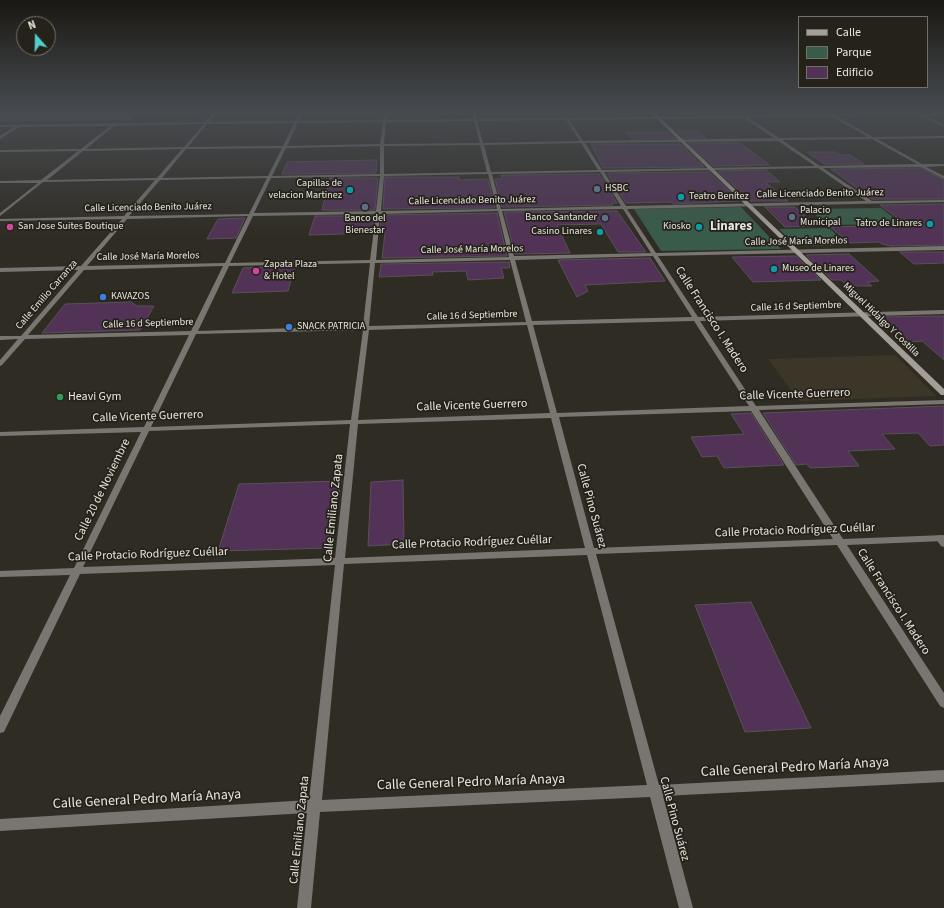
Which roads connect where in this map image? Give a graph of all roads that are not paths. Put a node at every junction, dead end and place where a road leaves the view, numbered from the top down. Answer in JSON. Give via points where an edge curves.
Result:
{"nodes":[{"id":1,"x":77,"y":153,"type":"edge"},
{"id":2,"x":181,"y":153,"type":"edge"},
{"id":3,"x":281,"y":153,"type":"edge"},
{"id":4,"x":382,"y":153,"type":"edge"},
{"id":5,"x":485,"y":153,"type":"edge"},
{"id":6,"x":589,"y":153,"type":"edge"},
{"id":7,"x":696,"y":153,"type":"edge"},
{"id":8,"x":800,"y":153,"type":"edge"},
{"id":9,"x":900,"y":153,"type":"edge"},
{"id":10,"x":921,"y":165,"type":"junction"},
{"id":11,"x":944,"y":165,"type":"edge"},
{"id":12,"x":819,"y":167,"type":"junction"},
{"id":13,"x":712,"y":169,"type":"junction"},
{"id":14,"x":601,"y":171,"type":"junction"},
{"id":15,"x":490,"y":173,"type":"junction"},
{"id":16,"x":382,"y":175,"type":"junction"},
{"id":17,"x":269,"y":177,"type":"junction"},
{"id":18,"x":944,"y":178,"type":"edge"},
{"id":19,"x":159,"y":179,"type":"junction"},
{"id":20,"x":42,"y":181,"type":"junction"},
{"id":21,"x":0,"y":182,"type":"edge"},
{"id":22,"x":944,"y":201,"type":"edge"},
{"id":23,"x":870,"y":202,"type":"junction"},
{"id":24,"x":748,"y":205,"type":"junction"},
{"id":25,"x":624,"y":207,"type":"junction"},
{"id":26,"x":500,"y":210,"type":"junction"},
{"id":27,"x":378,"y":212,"type":"junction"},
{"id":28,"x":0,"y":215,"type":"edge"},
{"id":29,"x":251,"y":215,"type":"junction"},
{"id":30,"x":125,"y":218,"type":"junction"},
{"id":31,"x":0,"y":220,"type":"edge"},
{"id":32,"x":935,"y":248,"type":"junction"},
{"id":33,"x":944,"y":248,"type":"edge"},
{"id":34,"x":795,"y":251,"type":"junction"},
{"id":35,"x":944,"y":254,"type":"edge"},
{"id":36,"x":655,"y":255,"type":"junction"},
{"id":37,"x":512,"y":258,"type":"junction"},
{"id":38,"x":373,"y":261,"type":"junction"},
{"id":39,"x":226,"y":265,"type":"junction"},
{"id":40,"x":82,"y":268,"type":"junction"},
{"id":41,"x":0,"y":270,"type":"edge"},
{"id":42,"x":944,"y":312,"type":"edge"},
{"id":43,"x":863,"y":315,"type":"junction"},
{"id":44,"x":697,"y":320,"type":"junction"},
{"id":45,"x":530,"y":324,"type":"junction"},
{"id":46,"x":366,"y":328,"type":"junction"},
{"id":47,"x":193,"y":333,"type":"junction"},
{"id":48,"x":0,"y":338,"type":"edge"},
{"id":49,"x":22,"y":338,"type":"junction"},
{"id":50,"x":0,"y":364,"type":"edge"},
{"id":51,"x":944,"y":393,"type":"edge"},
{"id":52,"x":944,"y":402,"type":"edge"},
{"id":53,"x":754,"y":409,"type":"junction"},
{"id":54,"x":554,"y":415,"type":"junction"},
{"id":55,"x":354,"y":422,"type":"junction"},
{"id":56,"x":146,"y":429,"type":"junction"},
{"id":57,"x":0,"y":434,"type":"edge"},
{"id":58,"x":943,"y":540,"type":"edge"},
{"id":59,"x":840,"y":542,"type":"junction"},
{"id":60,"x":591,"y":552,"type":"junction"},
{"id":61,"x":341,"y":560,"type":"junction"},
{"id":62,"x":76,"y":571,"type":"junction"},
{"id":63,"x":0,"y":574,"type":"edge"},
{"id":64,"x":944,"y":703,"type":"edge"},
{"id":65,"x":0,"y":728,"type":"edge"},
{"id":66,"x":944,"y":776,"type":"edge"},
{"id":67,"x":654,"y":791,"type":"junction"},
{"id":68,"x":314,"y":806,"type":"junction"},
{"id":69,"x":0,"y":825,"type":"edge"},
{"id":70,"x":304,"y":908,"type":"edge"},
{"id":71,"x":686,"y":908,"type":"edge"}],
"edges":[{"from":1,"to":20,"type":"street"},
{"from":2,"to":19,"type":"street","name":"Calle Emilio Carranza"},
{"from":3,"to":17,"type":"street","name":"Calle 20 de Noviembre"},
{"from":4,"to":16,"type":"street","name":"Calle Emiliano Zapata"},
{"from":5,"to":15,"type":"street","name":"Calle Pino Suárez"},
{"from":6,"to":14,"type":"street","name":"Calle Francisco I. Madero"},
{"from":7,"to":13,"type":"main road","name":"Miguel Hidalgo Y Costilla"},
{"from":8,"to":12,"type":"street"},
{"from":9,"to":10,"type":"street"},
{"from":10,"to":11,"type":"street"},
{"from":10,"to":12,"type":"street"},
{"from":10,"to":18,"type":"street"},
{"from":12,"to":13,"type":"street"},
{"from":12,"to":23,"type":"street"},
{"from":13,"to":14,"type":"street"},
{"from":13,"to":24,"type":"main road","name":"Miguel Hidalgo Y Costilla"},
{"from":14,"to":15,"type":"street"},
{"from":14,"to":25,"type":"street","name":"Calle Francisco I. Madero"},
{"from":15,"to":16,"type":"street"},
{"from":15,"to":26,"type":"street","name":"Calle Pino Suárez"},
{"from":16,"to":17,"type":"street"},
{"from":16,"to":27,"type":"street","name":"Calle Emiliano Zapata"},
{"from":17,"to":19,"type":"street"},
{"from":17,"to":29,"type":"street","name":"Calle 20 de Noviembre"},
{"from":19,"to":20,"type":"street"},
{"from":19,"to":30,"type":"street","name":"Calle Emilio Carranza"},
{"from":20,"to":21,"type":"street"},
{"from":20,"to":28,"type":"street"},
{"from":22,"to":23,"type":"street","name":"Calle Licenciado Benito Juárez"},
{"from":23,"to":24,"type":"street","name":"Calle Licenciado Benito Juárez"},
{"from":24,"to":25,"type":"street","name":"Calle Licenciado Benito Juárez"},
{"from":24,"to":34,"type":"main road","name":"Miguel Hidalgo Y Costilla"},
{"from":25,"to":26,"type":"street","name":"Calle Licenciado Benito Juárez"},
{"from":25,"to":36,"type":"street","name":"Calle Francisco I. Madero"},
{"from":26,"to":27,"type":"street","name":"Calle Licenciado Benito Juárez"},
{"from":26,"to":37,"type":"street","name":"Calle Pino Suárez"},
{"from":27,"to":29,"type":"street","name":"Calle Licenciado Benito Juárez"},
{"from":27,"to":38,"type":"street","name":"Calle Emiliano Zapata"},
{"from":29,"to":30,"type":"street","name":"Calle Licenciado Benito Juárez"},
{"from":29,"to":39,"type":"street","name":"Calle 20 de Noviembre"},
{"from":30,"to":31,"type":"street","name":"Calle Licenciado Benito Juárez"},
{"from":30,"to":40,"type":"street","name":"Calle Emilio Carranza"},
{"from":32,"to":33,"type":"street","name":"Calle José María Morelos"},
{"from":32,"to":34,"type":"street","name":"Calle José María Morelos"},
{"from":32,"to":35,"type":"street"},
{"from":34,"to":36,"type":"street","name":"Calle José María Morelos"},
{"from":34,"to":43,"type":"main road","name":"Miguel Hidalgo Y Costilla"},
{"from":36,"to":37,"type":"street","name":"Calle José María Morelos"},
{"from":36,"to":44,"type":"street","name":"Calle Francisco I. Madero"},
{"from":37,"to":38,"type":"street","name":"Calle José María Morelos"},
{"from":37,"to":45,"type":"street","name":"Calle Pino Suárez"},
{"from":38,"to":39,"type":"street","name":"Calle José María Morelos"},
{"from":38,"to":46,"type":"street","name":"Calle Emiliano Zapata"},
{"from":39,"to":40,"type":"street","name":"Calle José María Morelos"},
{"from":39,"to":47,"type":"street","name":"Calle 20 de Noviembre"},
{"from":40,"to":41,"type":"street","name":"Calle José María Morelos"},
{"from":40,"to":49,"type":"street","name":"Calle Emilio Carranza"},
{"from":42,"to":43,"type":"street","name":"Calle 16 d Septiembre"},
{"from":43,"to":44,"type":"street","name":"Calle 16 d Septiembre"},
{"from":43,"to":51,"type":"main road","name":"Miguel Hidalgo Y Costilla"},
{"from":44,"to":45,"type":"street","name":"Calle 16 d Septiembre"},
{"from":44,"to":53,"type":"street","name":"Calle Francisco I. Madero"},
{"from":45,"to":46,"type":"street","name":"Calle 16 d Septiembre"},
{"from":45,"to":54,"type":"street","name":"Calle Pino Suárez"},
{"from":46,"to":47,"type":"street","name":"Calle 16 d Septiembre"},
{"from":46,"to":55,"type":"street","name":"Calle Emiliano Zapata"},
{"from":47,"to":49,"type":"street","name":"Calle 16 d Septiembre"},
{"from":47,"to":56,"type":"street","name":"Calle 20 de Noviembre"},
{"from":48,"to":49,"type":"street","name":"Calle 16 d Septiembre"},
{"from":49,"to":50,"type":"street","name":"Calle Emilio Carranza"},
{"from":52,"to":53,"type":"street","name":"Calle Vicente Guerrero"},
{"from":53,"to":54,"type":"street","name":"Calle Vicente Guerrero"},
{"from":53,"to":59,"type":"street","name":"Calle Francisco I. Madero"},
{"from":54,"to":55,"type":"street","name":"Calle Vicente Guerrero"},
{"from":54,"to":60,"type":"street","name":"Calle Pino Suárez"},
{"from":55,"to":56,"type":"street","name":"Calle Vicente Guerrero"},
{"from":55,"to":61,"type":"street","name":"Calle Emiliano Zapata"},
{"from":56,"to":57,"type":"street","name":"Calle Vicente Guerrero"},
{"from":56,"to":62,"type":"street","name":"Calle 20 de Noviembre"},
{"from":58,"to":59,"type":"street","name":"Calle Protacio Rodríguez Cuéllar"},
{"from":59,"to":60,"type":"street","name":"Calle Protacio Rodríguez Cuéllar"},
{"from":59,"to":64,"type":"street","name":"Calle Francisco I. Madero"},
{"from":60,"to":61,"type":"street","name":"Calle Protacio Rodríguez Cuéllar"},
{"from":60,"to":67,"type":"street","name":"Calle Pino Suárez"},
{"from":61,"to":62,"type":"street","name":"Calle Protacio Rodríguez Cuéllar"},
{"from":61,"to":68,"type":"street","name":"Calle Emiliano Zapata"},
{"from":62,"to":63,"type":"street","name":"Calle Protacio Rodríguez Cuéllar"},
{"from":62,"to":65,"type":"street","name":"Calle 20 de Noviembre"},
{"from":66,"to":67,"type":"street","name":"Calle General Pedro María Anaya"},
{"from":67,"to":68,"type":"street","name":"Calle General Pedro María Anaya"},
{"from":67,"to":71,"type":"street","name":"Calle Pino Suárez"},
{"from":68,"to":69,"type":"street","name":"Calle General Pedro María Anaya"},
{"from":68,"to":70,"type":"street","name":"Calle Emiliano Zapata"}]}
